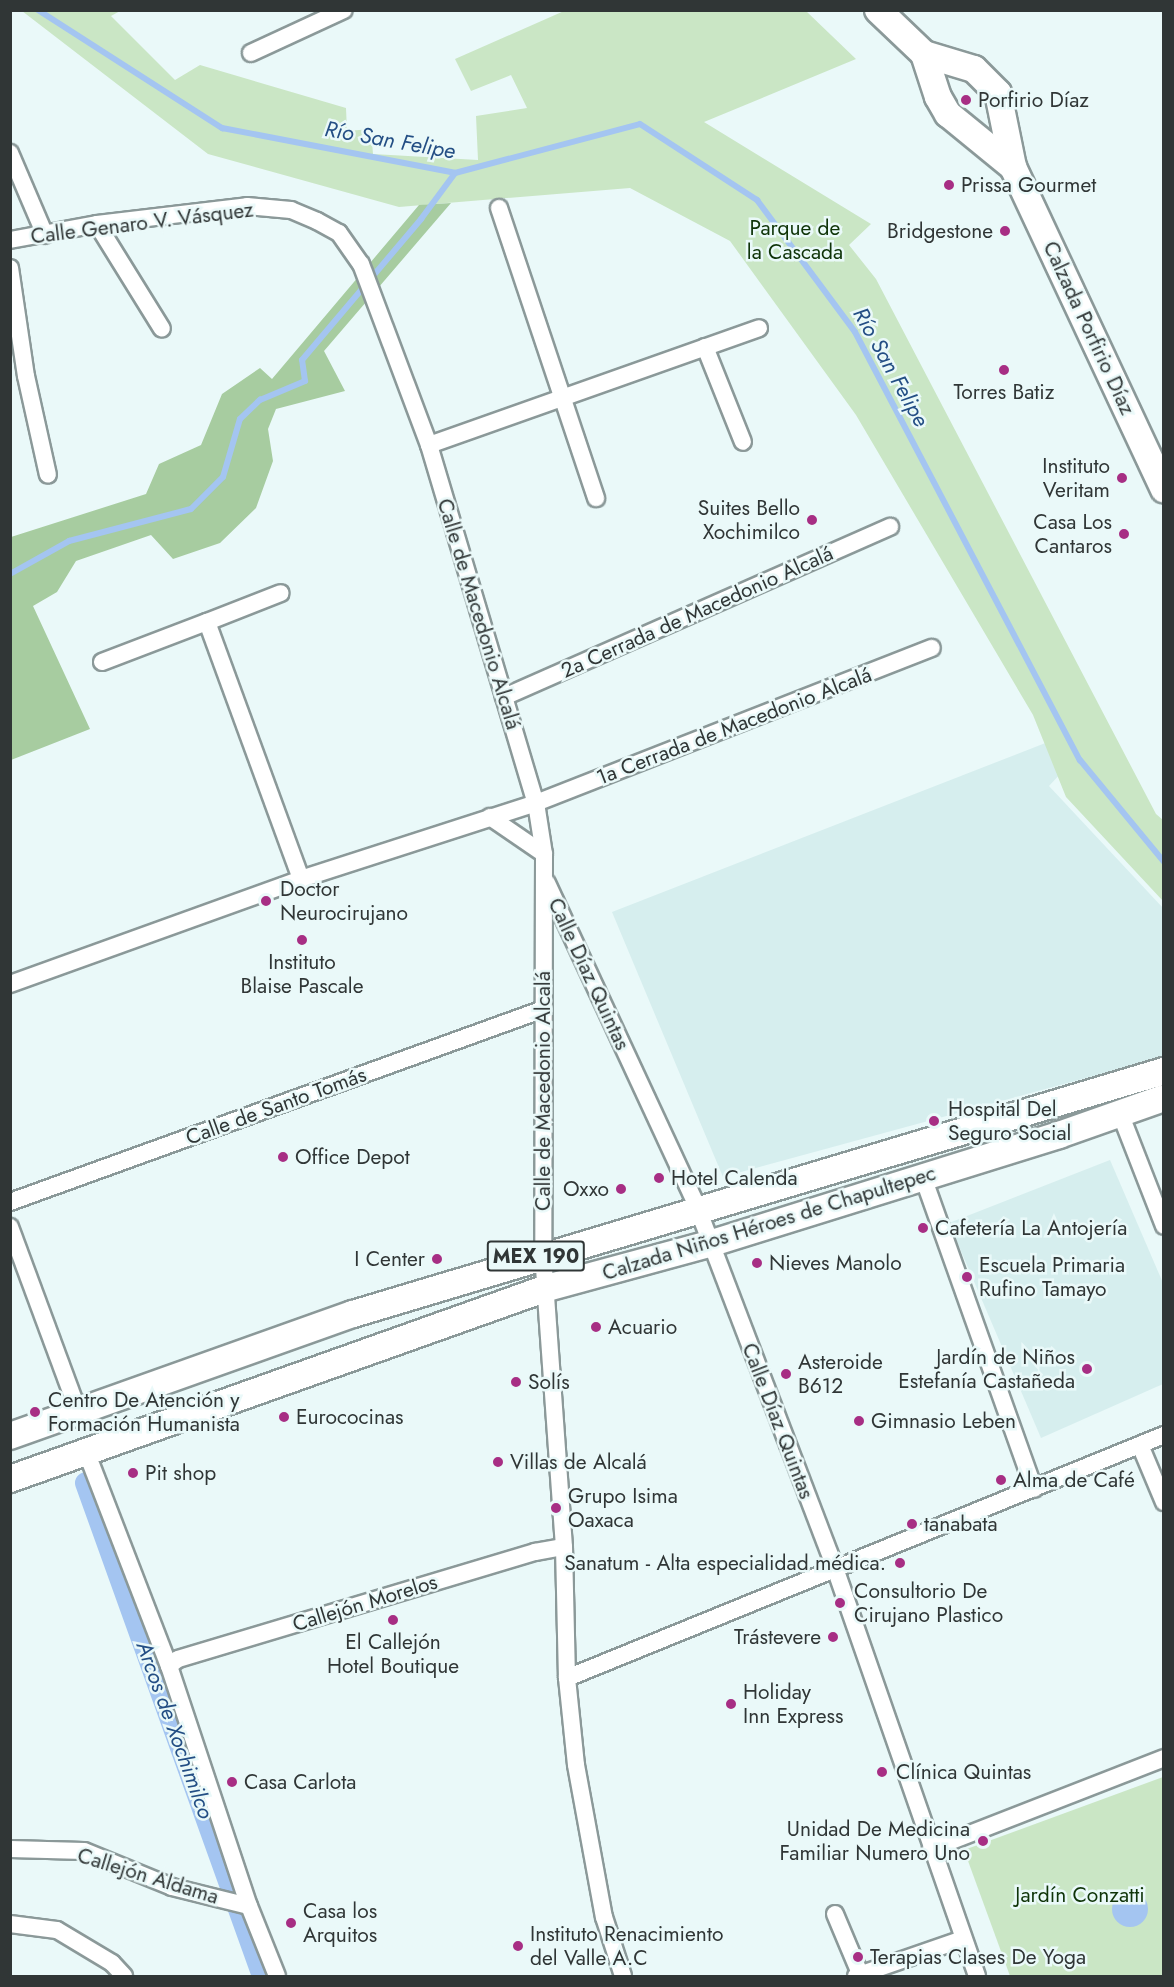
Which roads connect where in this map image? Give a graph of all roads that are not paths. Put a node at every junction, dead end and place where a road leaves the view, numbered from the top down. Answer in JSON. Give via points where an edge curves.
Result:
{"nodes":[{"id":1,"x":344,"y":10,"type":"edge"},
{"id":2,"x":878,"y":10,"type":"edge"},
{"id":3,"x":251,"y":53,"type":"dead end"},
{"id":4,"x":924,"y":54,"type":"junction"},
{"id":5,"x":10,"y":153,"type":"edge"},
{"id":6,"x":1013,"y":167,"type":"junction"},
{"id":7,"x":499,"y":208,"type":"dead end"},
{"id":8,"x":97,"y":224,"type":"junction"},
{"id":9,"x":45,"y":235,"type":"junction"},
{"id":10,"x":10,"y":240,"type":"edge"},
{"id":11,"x":10,"y":268,"type":"edge"},
{"id":12,"x":375,"y":296,"type":"joint"},
{"id":13,"x":759,"y":328,"type":"dead end"},
{"id":14,"x":162,"y":329,"type":"dead end"},
{"id":15,"x":705,"y":347,"type":"junction"},
{"id":16,"x":564,"y":397,"type":"junction"},
{"id":17,"x":742,"y":441,"type":"dead end"},
{"id":18,"x":429,"y":445,"type":"junction"},
{"id":19,"x":48,"y":475,"type":"dead end"},
{"id":20,"x":1164,"y":489,"type":"edge"},
{"id":21,"x":596,"y":498,"type":"dead end"},
{"id":22,"x":890,"y":527,"type":"dead end"},
{"id":23,"x":281,"y":593,"type":"dead end"},
{"id":24,"x":207,"y":622,"type":"junction"},
{"id":25,"x":932,"y":648,"type":"dead end"},
{"id":26,"x":102,"y":662,"type":"dead end"},
{"id":27,"x":504,"y":696,"type":"junction"},
{"id":28,"x":536,"y":803,"type":"junction"},
{"id":29,"x":490,"y":817,"type":"junction"},
{"id":30,"x":544,"y":854,"type":"junction"},
{"id":31,"x":301,"y":879,"type":"junction"},
{"id":32,"x":545,"y":879,"type":"junction"},
{"id":33,"x":10,"y":984,"type":"edge"},
{"id":34,"x":541,"y":1010,"type":"junction"},
{"id":35,"x":1164,"y":1071,"type":"edge"},
{"id":36,"x":1164,"y":1098,"type":"edge"},
{"id":37,"x":1069,"y":1099,"type":"junction"},
{"id":38,"x":1164,"y":1107,"type":"edge"},
{"id":39,"x":1120,"y":1113,"type":"junction"},
{"id":40,"x":923,"y":1177,"type":"junction"},
{"id":41,"x":10,"y":1202,"type":"edge"},
{"id":42,"x":698,"y":1209,"type":"junction"},
{"id":43,"x":1164,"y":1226,"type":"edge"},
{"id":44,"x":10,"y":1227,"type":"edge"},
{"id":45,"x":709,"y":1244,"type":"junction"},
{"id":46,"x":543,"y":1254,"type":"junction"},
{"id":47,"x":546,"y":1288,"type":"junction"},
{"id":48,"x":78,"y":1411,"type":"junction"},
{"id":49,"x":1164,"y":1435,"type":"edge"},
{"id":50,"x":10,"y":1436,"type":"edge"},
{"id":51,"x":1140,"y":1445,"type":"junction"},
{"id":52,"x":86,"y":1451,"type":"junction"},
{"id":53,"x":10,"y":1479,"type":"edge"},
{"id":54,"x":1034,"y":1489,"type":"junction"},
{"id":55,"x":1164,"y":1502,"type":"edge"},
{"id":56,"x":564,"y":1547,"type":"junction"},
{"id":57,"x":836,"y":1571,"type":"junction"},
{"id":58,"x":169,"y":1666,"type":"junction"},
{"id":59,"x":567,"y":1678,"type":"junction"},
{"id":60,"x":1164,"y":1758,"type":"edge"},
{"id":61,"x":931,"y":1849,"type":"junction"},
{"id":62,"x":10,"y":1850,"type":"edge"},
{"id":63,"x":249,"y":1906,"type":"junction"},
{"id":64,"x":835,"y":1914,"type":"dead end"},
{"id":65,"x":10,"y":1924,"type":"edge"},
{"id":66,"x":963,"y":1939,"type":"junction"},
{"id":67,"x":859,"y":1976,"type":"edge"},
{"id":68,"x":124,"y":1977,"type":"edge"},
{"id":69,"x":277,"y":1977,"type":"edge"},
{"id":70,"x":623,"y":1977,"type":"edge"},
{"id":71,"x":977,"y":1977,"type":"edge"}],
"edges":[{"from":1,"to":3,"type":"street"},
{"from":2,"to":4,"type":"main road","name":"Calzada Porfirio Díaz"},
{"from":4,"to":6,"type":"main road","name":"Calzada Porfirio Díaz","via":[[948,114]]},
{"from":4,"to":6,"type":"main road","name":"Calzada Porfirio Díaz","via":[[974,69],[987,79],[1004,109]]},
{"from":5,"to":9,"type":"street"},
{"from":6,"to":20,"type":"main road","name":"Calzada Porfirio Díaz"},
{"from":7,"to":16,"type":"street"},
{"from":8,"to":9,"type":"street","name":"Calle Genaro V. Vásquez"},
{"from":8,"to":12,"type":"street","name":"Calle Genaro V. Vásquez","via":[[247,206],[291,210],[339,233],[361,264]]},
{"from":8,"to":14,"type":"street"},
{"from":9,"to":10,"type":"street","name":"Calle Genaro V. Vásquez"},
{"from":11,"to":19,"type":"street","via":[[26,376]]},
{"from":12,"to":18,"type":"street","name":"Calle de Macedonio Alcalá"},
{"from":13,"to":15,"type":"street"},
{"from":15,"to":16,"type":"street"},
{"from":15,"to":17,"type":"street"},
{"from":16,"to":18,"type":"street"},
{"from":16,"to":21,"type":"street"},
{"from":18,"to":27,"type":"street","name":"Calle de Macedonio Alcalá"},
{"from":22,"to":27,"type":"street","name":"2a Cerrada de Macedonio Alcalá"},
{"from":23,"to":24,"type":"street"},
{"from":24,"to":26,"type":"street"},
{"from":24,"to":31,"type":"street"},
{"from":25,"to":28,"type":"street","name":"1a Cerrada de Macedonio Alcalá"},
{"from":27,"to":28,"type":"street","name":"Calle de Macedonio Alcalá"},
{"from":28,"to":29,"type":"street","name":"1a Cerrada de Macedonio Alcalá"},
{"from":28,"to":30,"type":"street","name":"Calle de Macedonio Alcalá"},
{"from":29,"to":30,"type":"street"},
{"from":29,"to":31,"type":"street","name":"1a Cerrada de Macedonio Alcalá"},
{"from":30,"to":32,"type":"street","name":"Calle de Macedonio Alcalá"},
{"from":31,"to":33,"type":"street","name":"1a Cerrada de Macedonio Alcalá"},
{"from":32,"to":34,"type":"street","name":"Calle de Macedonio Alcalá"},
{"from":32,"to":42,"type":"street","name":"Calle Díaz Quintas"},
{"from":34,"to":41,"type":"street","name":"Calle de Santo Tomás"},
{"from":34,"to":46,"type":"street","name":"Calle de Macedonio Alcalá"},
{"from":35,"to":37,"type":"main road"},
{"from":36,"to":39,"type":"main road","name":"Calzada Niños Héroes de Chapultepec","number":"MEX 190"},
{"from":37,"to":39,"type":"main road","name":"Calzada Niños Héroes de Chapultepec","number":"MEX 190"},
{"from":37,"to":42,"type":"main road","name":"Calzada Niños Héroes de Chapultepec","number":"MEX 190"},
{"from":38,"to":39,"type":"main road","name":"Calzada Niños Héroes de Chapultepec","number":"MEX 190"},
{"from":39,"to":40,"type":"main road","name":"Calzada Niños Héroes de Chapultepec","number":"MEX 190"},
{"from":39,"to":43,"type":"street"},
{"from":40,"to":45,"type":"main road","name":"Calzada Niños Héroes de Chapultepec","number":"MEX 190"},
{"from":40,"to":54,"type":"street"},
{"from":42,"to":45,"type":"street","name":"Calle Díaz Quintas"},
{"from":42,"to":46,"type":"main road","name":"Calzada Niños Héroes de Chapultepec","number":"MEX 190"},
{"from":44,"to":48,"type":"street"},
{"from":45,"to":47,"type":"main road","name":"Calzada Niños Héroes de Chapultepec","number":"MEX 190"},
{"from":45,"to":57,"type":"street","name":"Calle Díaz Quintas"},
{"from":46,"to":47,"type":"street","name":"Calle de Macedonio Alcalá"},
{"from":46,"to":48,"type":"main road","name":"Calzada Niños Héroes de Chapultepec","number":"MEX 190","via":[[353,1314]]},
{"from":47,"to":52,"type":"main road","name":"Calzada Niños Héroes de Chapultepec","number":"MEX 190"},
{"from":47,"to":56,"type":"street","name":"Calle de Macedonio Alcalá"},
{"from":48,"to":50,"type":"main road","name":"Calzada Niños Héroes de Chapultepec","number":"MEX 190"},
{"from":49,"to":51,"type":"street"},
{"from":51,"to":54,"type":"street"},
{"from":51,"to":55,"type":"street"},
{"from":52,"to":53,"type":"main road","name":"Calzada Niños Héroes de Chapultepec","number":"MEX 190"},
{"from":52,"to":58,"type":"street"},
{"from":54,"to":57,"type":"street"},
{"from":56,"to":58,"type":"street","name":"Callejón Morelos","via":[[178,1659]]},
{"from":56,"to":59,"type":"street","name":"Calle de Macedonio Alcalá"},
{"from":57,"to":59,"type":"street"},
{"from":57,"to":61,"type":"street","name":"Calle Díaz Quintas"},
{"from":58,"to":63,"type":"street"},
{"from":59,"to":70,"type":"street","name":"Calle de Macedonio Alcalá","via":[[576,1765],[604,1917]]},
{"from":60,"to":61,"type":"street"},
{"from":61,"to":66,"type":"street","name":"Calle Díaz Quintas"},
{"from":62,"to":63,"type":"street","name":"Callejón Aldama","via":[[84,1851],[172,1887]]},
{"from":63,"to":69,"type":"street"},
{"from":64,"to":67,"type":"street"},
{"from":65,"to":68,"type":"street","via":[[57,1930],[112,1963]]},
{"from":66,"to":67,"type":"street"},
{"from":66,"to":71,"type":"street","name":"Calle Díaz Quintas"}]}
